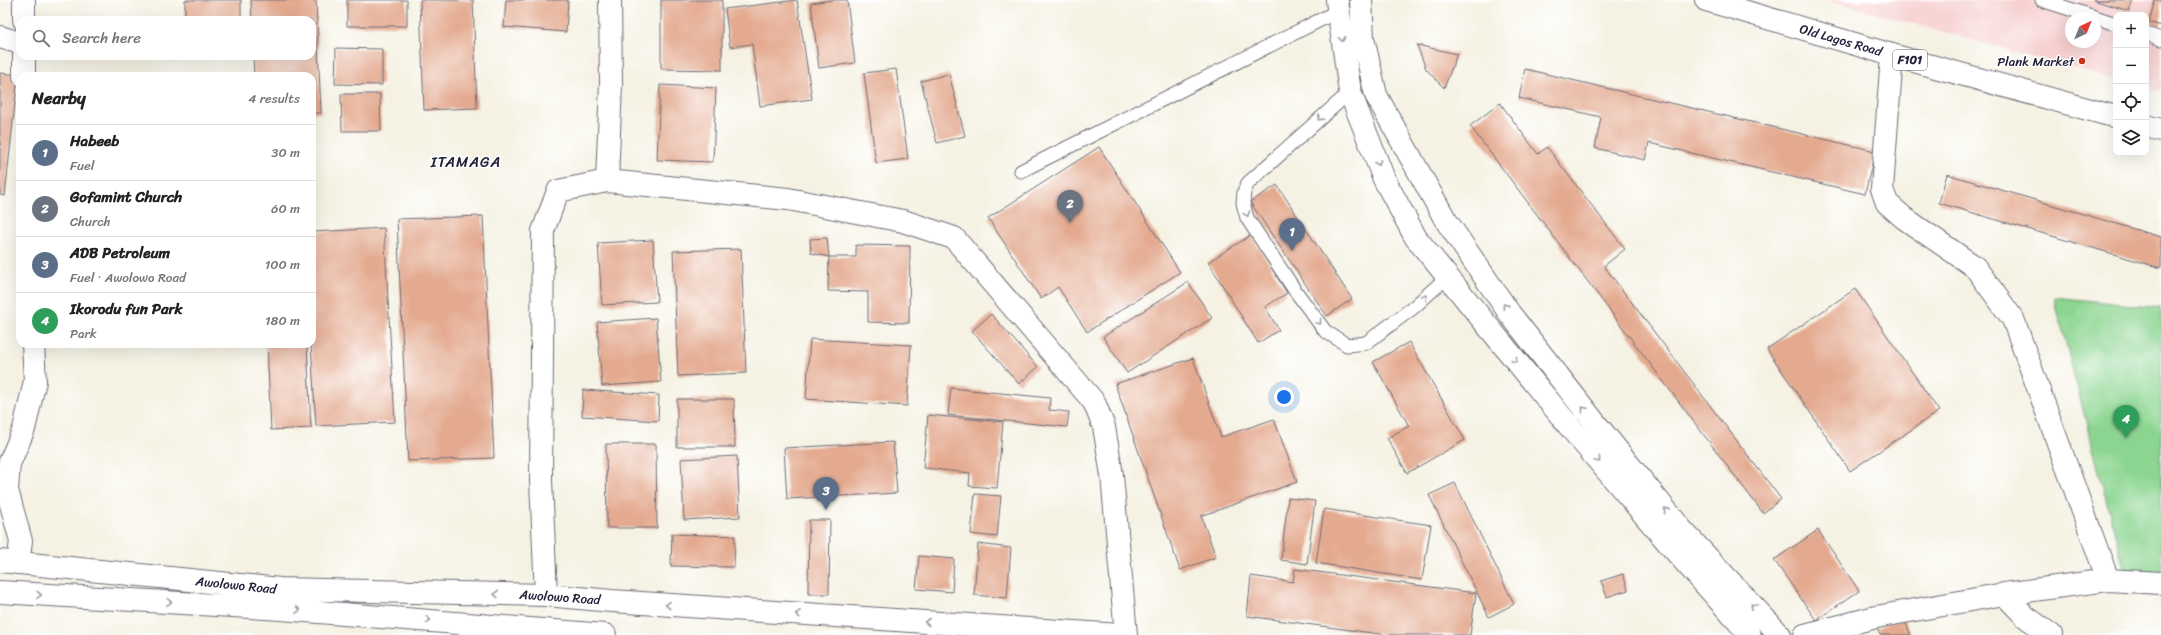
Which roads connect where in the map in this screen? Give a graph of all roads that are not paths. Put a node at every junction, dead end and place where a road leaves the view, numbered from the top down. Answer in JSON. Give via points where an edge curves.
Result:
{"nodes":[{"id":1,"x":24,"y":0,"type":"edge"},
{"id":2,"x":610,"y":0,"type":"edge"},
{"id":3,"x":1361,"y":0,"type":"edge"},
{"id":4,"x":1706,"y":0,"type":"edge"},
{"id":5,"x":2042,"y":0,"type":"edge"},
{"id":6,"x":1338,"y":6,"type":"edge"},
{"id":7,"x":24,"y":16,"type":"edge"},
{"id":8,"x":2113,"y":23,"type":"edge"},
{"id":9,"x":2149,"y":35,"type":"edge"},
{"id":10,"x":0,"y":37,"type":"edge"},
{"id":11,"x":2161,"y":39,"type":"edge"},
{"id":12,"x":16,"y":42,"type":"edge"},
{"id":13,"x":1892,"y":55,"type":"junction"},
{"id":14,"x":24,"y":60,"type":"edge"},
{"id":15,"x":24,"y":72,"type":"edge"},
{"id":16,"x":1350,"y":92,"type":"junction"},
{"id":17,"x":2113,"y":117,"type":"edge"},
{"id":18,"x":2149,"y":127,"type":"edge"},
{"id":19,"x":2161,"y":130,"type":"edge"},
{"id":20,"x":1021,"y":171,"type":"dead end"},
{"id":21,"x":607,"y":181,"type":"junction"},
{"id":22,"x":1447,"y":278,"type":"junction"},
{"id":23,"x":33,"y":348,"type":"edge"},
{"id":24,"x":9,"y":562,"type":"edge"},
{"id":25,"x":2108,"y":580,"type":"junction"},
{"id":26,"x":2161,"y":583,"type":"edge"},
{"id":27,"x":0,"y":592,"type":"edge"},
{"id":28,"x":2004,"y":594,"type":"junction"},
{"id":29,"x":546,"y":595,"type":"junction"},
{"id":30,"x":605,"y":635,"type":"edge"},
{"id":31,"x":1120,"y":635,"type":"edge"},
{"id":32,"x":1126,"y":635,"type":"edge"},
{"id":33,"x":1750,"y":635,"type":"edge"},
{"id":34,"x":1780,"y":635,"type":"edge"},
{"id":35,"x":1805,"y":635,"type":"edge"},
{"id":36,"x":2051,"y":635,"type":"edge"}],
"edges":[{"from":1,"to":7,"type":"main road"},
{"from":2,"to":21,"type":"main road"},
{"from":34,"to":3,"type":"main road","one_way":true,"via":[[1682,530],[1597,425],[1510,314],[1445,219],[1376,96],[1363,38]]},
{"from":4,"to":13,"type":"main road","name":"Old Lagos Road","number":"F101"},
{"from":5,"to":8,"type":"lane"},
{"from":6,"to":16,"type":"main road","one_way":true},
{"from":6,"to":20,"type":"lane"},
{"from":9,"to":11,"type":"lane"},
{"from":10,"to":12,"type":"main road"},
{"from":13,"to":17,"type":"main road","name":"Old Lagos Road","number":"F101"},
{"from":13,"to":25,"type":"main road","via":[[1882,189],[1888,203],[1904,218],[1975,267],[2013,319]]},
{"from":14,"to":15,"type":"main road"},
{"from":16,"to":22,"type":"main road","one_way":true,"via":[[1384,179],[1416,238]]},
{"from":16,"to":22,"type":"lane","one_way":true,"via":[[1248,183],[1243,203],[1247,218],[1294,289],[1326,331],[1347,345],[1366,342],[1414,307]]},
{"from":18,"to":19,"type":"main road"},
{"from":21,"to":29,"type":"main road","via":[[558,191],[543,231],[540,480]]},
{"from":21,"to":32,"type":"main road","via":[[788,199],[903,221],[954,238],[1094,402],[1104,427],[1112,475]]},
{"from":22,"to":33,"type":"main road","one_way":true,"via":[[1669,544]]},
{"from":23,"to":24,"type":"main road","via":[[35,381],[24,429],[9,464],[7,490],[21,541]]},
{"from":29,"to":24,"type":"main road","name":"Awolowo Road","one_way":true,"via":[[280,589]]},
{"from":25,"to":26,"type":"main road"},
{"from":25,"to":28,"type":"main road"},
{"from":27,"to":30,"type":"main road","name":"Awolowo Road","one_way":true,"via":[[281,609]]},
{"from":28,"to":35,"type":"main road","via":[[1876,617]]},
{"from":28,"to":36,"type":"main road","via":[[2026,617]]},
{"from":31,"to":29,"type":"main road","name":"Awolowo Road","one_way":true}]}
